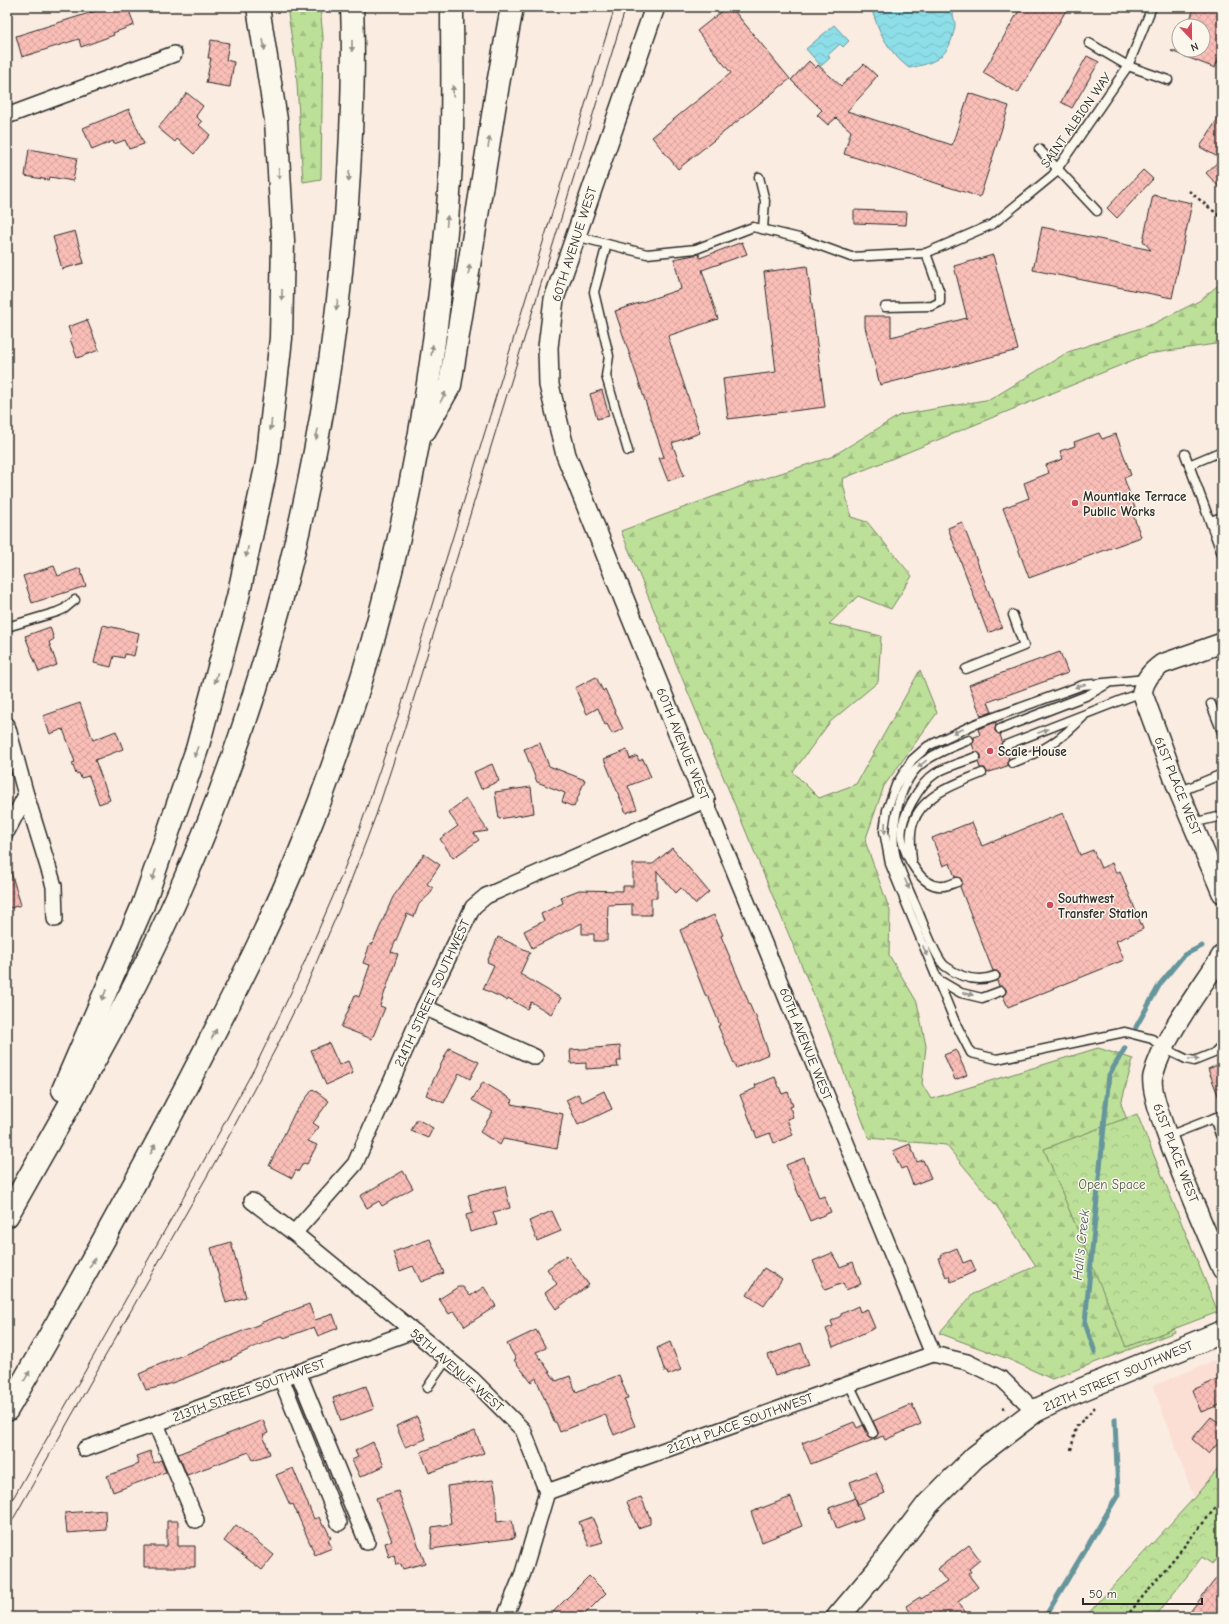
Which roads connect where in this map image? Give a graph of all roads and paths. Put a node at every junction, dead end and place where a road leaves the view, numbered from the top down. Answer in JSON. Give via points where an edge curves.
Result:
{"nodes":[{"id":1,"x":258,"y":7,"type":"edge"},
{"id":2,"x":352,"y":7,"type":"edge"},
{"id":3,"x":452,"y":7,"type":"edge"},
{"id":4,"x":512,"y":7,"type":"edge"},
{"id":5,"x":655,"y":7,"type":"edge"},
{"id":6,"x":1152,"y":7,"type":"edge"},
{"id":7,"x":1089,"y":43,"type":"dead end"},
{"id":8,"x":174,"y":54,"type":"dead end"},
{"id":9,"x":1128,"y":66,"type":"junction"},
{"id":10,"x":1168,"y":80,"type":"dead end"},
{"id":11,"x":7,"y":116,"type":"edge"},
{"id":12,"x":1039,"y":149,"type":"dead end"},
{"id":13,"x":1057,"y":170,"type":"junction"},
{"id":14,"x":759,"y":177,"type":"dead end"},
{"id":15,"x":1189,"y":191,"type":"dead end"},
{"id":16,"x":1097,"y":211,"type":"dead end"},
{"id":17,"x":764,"y":216,"type":"junction"},
{"id":18,"x":1222,"y":218,"type":"edge"},
{"id":19,"x":753,"y":227,"type":"junction"},
{"id":20,"x":763,"y":229,"type":"junction"},
{"id":21,"x":576,"y":236,"type":"junction"},
{"id":22,"x":607,"y":244,"type":"junction"},
{"id":23,"x":926,"y":253,"type":"junction"},
{"id":24,"x":885,"y":307,"type":"dead end"},
{"id":25,"x":418,"y":444,"type":"junction"},
{"id":26,"x":628,"y":451,"type":"dead end"},
{"id":27,"x":1222,"y":452,"type":"edge"},
{"id":28,"x":1185,"y":454,"type":"dead end"},
{"id":29,"x":1189,"y":465,"type":"junction"},
{"id":30,"x":1222,"y":517,"type":"edge"},
{"id":31,"x":1210,"y":522,"type":"junction"},
{"id":32,"x":1222,"y":554,"type":"edge"},
{"id":33,"x":75,"y":600,"type":"dead end"},
{"id":34,"x":1013,"y":615,"type":"dead end"},
{"id":35,"x":7,"y":626,"type":"edge"},
{"id":36,"x":1222,"y":643,"type":"edge"},
{"id":37,"x":966,"y":669,"type":"dead end"},
{"id":38,"x":1112,"y":682,"type":"junction"},
{"id":39,"x":1144,"y":685,"type":"junction"},
{"id":40,"x":1211,"y":704,"type":"dead end"},
{"id":41,"x":1086,"y":714,"type":"junction"},
{"id":42,"x":7,"y":725,"type":"edge"},
{"id":43,"x":1000,"y":729,"type":"dead end"},
{"id":44,"x":1222,"y":732,"type":"edge"},
{"id":45,"x":969,"y":740,"type":"dead end"},
{"id":46,"x":1006,"y":745,"type":"dead end"},
{"id":47,"x":976,"y":757,"type":"dead end"},
{"id":48,"x":1012,"y":763,"type":"dead end"},
{"id":49,"x":982,"y":773,"type":"dead end"},
{"id":50,"x":1222,"y":774,"type":"edge"},
{"id":51,"x":1179,"y":792,"type":"junction"},
{"id":52,"x":26,"y":795,"type":"junction"},
{"id":53,"x":706,"y":800,"type":"junction"},
{"id":54,"x":1222,"y":816,"type":"edge"},
{"id":55,"x":1192,"y":823,"type":"junction"},
{"id":56,"x":7,"y":831,"type":"edge"},
{"id":57,"x":912,"y":867,"type":"junction"},
{"id":58,"x":957,"y":882,"type":"dead end"},
{"id":59,"x":1220,"y":884,"type":"edge"},
{"id":60,"x":55,"y":920,"type":"dead end"},
{"id":61,"x":1222,"y":956,"type":"edge"},
{"id":62,"x":995,"y":976,"type":"dead end"},
{"id":63,"x":937,"y":979,"type":"junction"},
{"id":64,"x":1001,"y":991,"type":"dead end"},
{"id":65,"x":424,"y":1007,"type":"junction"},
{"id":66,"x":1222,"y":1045,"type":"edge"},
{"id":67,"x":1163,"y":1048,"type":"junction"},
{"id":68,"x":535,"y":1057,"type":"dead end"},
{"id":69,"x":1222,"y":1115,"type":"edge"},
{"id":70,"x":1214,"y":1118,"type":"junction"},
{"id":71,"x":1168,"y":1136,"type":"junction"},
{"id":72,"x":1222,"y":1140,"type":"edge"},
{"id":73,"x":252,"y":1201,"type":"dead end"},
{"id":74,"x":11,"y":1210,"type":"edge"},
{"id":75,"x":294,"y":1232,"type":"junction"},
{"id":76,"x":1222,"y":1269,"type":"edge"},
{"id":77,"x":413,"y":1331,"type":"junction"},
{"id":78,"x":1222,"y":1332,"type":"edge"},
{"id":79,"x":933,"y":1354,"type":"junction"},
{"id":80,"x":447,"y":1359,"type":"junction"},
{"id":81,"x":298,"y":1372,"type":"junction"},
{"id":82,"x":281,"y":1378,"type":"junction"},
{"id":83,"x":849,"y":1384,"type":"junction"},
{"id":84,"x":427,"y":1388,"type":"dead end"},
{"id":85,"x":1100,"y":1402,"type":"dead end"},
{"id":86,"x":7,"y":1410,"type":"edge"},
{"id":87,"x":1035,"y":1411,"type":"junction"},
{"id":88,"x":156,"y":1424,"type":"junction"},
{"id":89,"x":873,"y":1433,"type":"dead end"},
{"id":90,"x":85,"y":1449,"type":"dead end"},
{"id":91,"x":1071,"y":1450,"type":"dead end"},
{"id":92,"x":547,"y":1492,"type":"junction"},
{"id":93,"x":1222,"y":1500,"type":"edge"},
{"id":94,"x":196,"y":1520,"type":"dead end"},
{"id":95,"x":340,"y":1523,"type":"dead end"},
{"id":96,"x":367,"y":1542,"type":"dead end"},
{"id":97,"x":505,"y":1617,"type":"edge"},
{"id":98,"x":838,"y":1617,"type":"edge"},
{"id":99,"x":1126,"y":1617,"type":"edge"}],
"edges":[{"from":1,"to":74,"type":"main road","one_way":true,"via":[[276,120],[283,241],[281,338],[267,464],[238,597],[197,749],[143,905]]},
{"from":2,"to":74,"type":"main road","one_way":true,"via":[[350,158],[342,271],[326,387],[299,526],[278,612],[250,704],[214,807],[181,889],[105,1041]]},
{"from":25,"to":3,"type":"main road","one_way":true,"via":[[443,276],[453,91]]},
{"from":25,"to":4,"type":"main road","one_way":true,"via":[[450,385]]},
{"from":5,"to":21,"type":"street","name":"60TH AVENUE WEST"},
{"from":6,"to":9,"type":"lane","name":"SAINT ALBION WAY"},
{"from":7,"to":9,"type":"lane"},
{"from":8,"to":11,"type":"street"},
{"from":9,"to":10,"type":"lane"},
{"from":9,"to":13,"type":"lane","name":"SAINT ALBION WAY"},
{"from":12,"to":13,"type":"lane"},
{"from":13,"to":16,"type":"lane"},
{"from":13,"to":23,"type":"lane","name":"SAINT ALBION WAY","via":[[993,224]]},
{"from":14,"to":17,"type":"lane","via":[[765,201]]},
{"from":15,"to":18,"type":"path"},
{"from":17,"to":19,"type":"lane"},
{"from":17,"to":20,"type":"lane"},
{"from":19,"to":20,"type":"lane","name":"SAINT ALBION WAY"},
{"from":19,"to":22,"type":"lane","via":[[696,248],[647,254]]},
{"from":20,"to":23,"type":"lane","name":"SAINT ALBION WAY","via":[[799,238],[851,257]]},
{"from":21,"to":22,"type":"lane"},
{"from":21,"to":53,"type":"street","name":"60TH AVENUE WEST","via":[[554,299],[548,347],[549,385],[566,456]]},
{"from":22,"to":26,"type":"lane","via":[[594,292],[609,356],[606,376]]},
{"from":23,"to":24,"type":"lane","via":[[940,293],[940,302],[932,306]]},
{"from":86,"to":25,"type":"main road","one_way":true,"via":[[96,1258],[187,1085],[260,944],[303,843],[341,742],[374,635],[407,503]]},
{"from":27,"to":29,"type":"lane"},
{"from":28,"to":29,"type":"lane"},
{"from":29,"to":31,"type":"lane"},
{"from":30,"to":31,"type":"lane"},
{"from":31,"to":32,"type":"lane"},
{"from":33,"to":35,"type":"lane","via":[[57,612]]},
{"from":34,"to":37,"type":"lane","via":[[1024,646]]},
{"from":36,"to":39,"type":"street","via":[[1162,664],[1154,670]]},
{"from":38,"to":39,"type":"lane"},
{"from":38,"to":43,"type":"lane"},
{"from":38,"to":63,"type":"lane","one_way":true,"via":[[1083,685],[948,735],[928,746],[912,760],[896,784],[886,810],[884,831],[890,864]]},
{"from":39,"to":41,"type":"lane"},
{"from":39,"to":51,"type":"street","name":"61ST PLACE WEST"},
{"from":40,"to":44,"type":"lane"},
{"from":46,"to":41,"type":"lane","one_way":true},
{"from":41,"to":48,"type":"lane","via":[[1053,744],[1032,756]]},
{"from":42,"to":52,"type":"street"},
{"from":45,"to":62,"type":"lane","one_way":true,"via":[[950,747],[920,765],[905,786],[893,824],[896,860],[943,965],[962,976],[982,981]]},
{"from":47,"to":57,"type":"lane","via":[[936,773],[921,787],[907,809],[901,838]]},
{"from":49,"to":57,"type":"lane","via":[[956,783],[922,805],[913,824]]},
{"from":50,"to":51,"type":"lane"},
{"from":51,"to":55,"type":"street","name":"61ST PLACE WEST"},
{"from":52,"to":56,"type":"street"},
{"from":52,"to":60,"type":"street","via":[[54,886]]},
{"from":53,"to":65,"type":"street","name":"214TH STREET SOUTHWEST","via":[[486,896],[467,916]]},
{"from":53,"to":79,"type":"street","name":"60TH AVENUE WEST"},
{"from":54,"to":55,"type":"lane"},
{"from":55,"to":59,"type":"street","name":"61ST PLACE WEST"},
{"from":57,"to":58,"type":"lane","via":[[928,883],[942,887]]},
{"from":61,"to":67,"type":"street","name":"61ST PLACE WEST"},
{"from":63,"to":64,"type":"lane","one_way":true,"via":[[961,993],[982,998]]},
{"from":63,"to":67,"type":"lane","via":[[971,1053],[997,1059],[1126,1032],[1152,1039]]},
{"from":65,"to":68,"type":"street"},
{"from":65,"to":75,"type":"street","name":"214TH STREET SOUTHWEST","via":[[355,1164]]},
{"from":67,"to":66,"type":"lane","one_way":true,"via":[[1194,1061],[1214,1053]]},
{"from":67,"to":71,"type":"street","name":"61ST PLACE WEST","via":[[1152,1077],[1158,1112]]},
{"from":69,"to":70,"type":"lane"},
{"from":70,"to":71,"type":"lane"},
{"from":70,"to":72,"type":"lane"},
{"from":71,"to":76,"type":"street","name":"61ST PLACE WEST"},
{"from":73,"to":75,"type":"street","name":"58TH AVENUE WEST"},
{"from":75,"to":77,"type":"street","name":"58TH AVENUE WEST"},
{"from":77,"to":80,"type":"street","name":"58TH AVENUE WEST"},
{"from":77,"to":81,"type":"street","name":"213TH STREET SOUTHWEST"},
{"from":78,"to":87,"type":"main road","name":"212TH STREET SOUTHWEST"},
{"from":79,"to":83,"type":"street","name":"212TH PLACE SOUTHWEST"},
{"from":79,"to":87,"type":"street","via":[[967,1362],[1002,1379]]},
{"from":80,"to":84,"type":"lane"},
{"from":80,"to":92,"type":"street","name":"58TH AVENUE WEST","via":[[473,1380],[523,1430]]},
{"from":81,"to":82,"type":"street","name":"213TH STREET SOUTHWEST"},
{"from":81,"to":96,"type":"street"},
{"from":82,"to":88,"type":"street","name":"213TH STREET SOUTHWEST"},
{"from":82,"to":95,"type":"street"},
{"from":83,"to":89,"type":"lane"},
{"from":83,"to":92,"type":"street","name":"212TH PLACE SOUTHWEST"},
{"from":85,"to":91,"type":"path","via":[[1076,1427]]},
{"from":87,"to":98,"type":"main road","name":"212TH STREET SOUTHWEST","via":[[975,1457],[928,1504]]},
{"from":88,"to":90,"type":"street","name":"213TH STREET SOUTHWEST"},
{"from":88,"to":94,"type":"street"},
{"from":92,"to":97,"type":"street","via":[[523,1573]]},
{"from":93,"to":99,"type":"path"}]}
